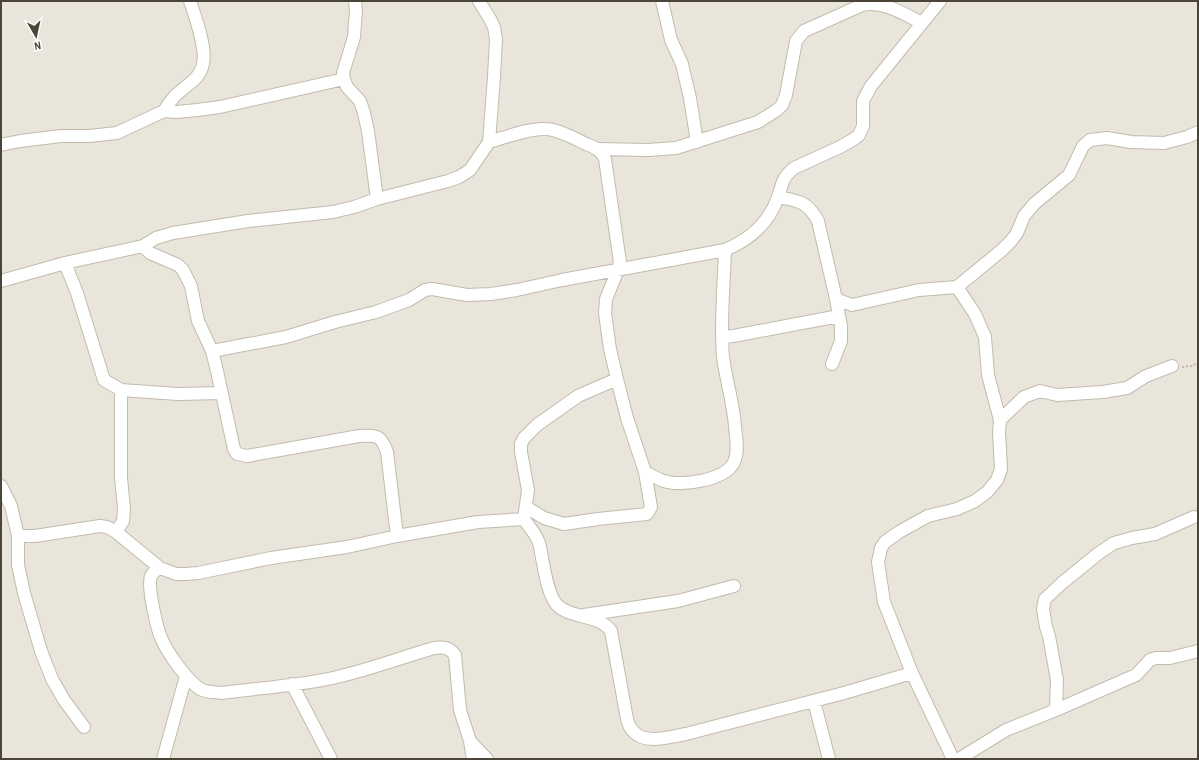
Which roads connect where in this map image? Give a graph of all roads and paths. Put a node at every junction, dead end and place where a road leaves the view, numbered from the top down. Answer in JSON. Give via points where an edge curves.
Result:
{"nodes":[{"id":1,"x":190,"y":1,"type":"edge"},
{"id":2,"x":355,"y":1,"type":"edge"},
{"id":3,"x":479,"y":1,"type":"edge"},
{"id":4,"x":662,"y":1,"type":"edge"},
{"id":5,"x":940,"y":1,"type":"edge"},
{"id":6,"x":922,"y":23,"type":"junction"},
{"id":7,"x":344,"y":79,"type":"junction"},
{"id":8,"x":164,"y":110,"type":"junction"},
{"id":9,"x":1198,"y":132,"type":"edge"},
{"id":10,"x":489,"y":142,"type":"junction"},
{"id":11,"x":697,"y":142,"type":"junction"},
{"id":12,"x":1,"y":145,"type":"edge"},
{"id":13,"x":599,"y":149,"type":"junction"},
{"id":14,"x":778,"y":197,"type":"junction"},
{"id":15,"x":377,"y":199,"type":"junction"},
{"id":16,"x":143,"y":246,"type":"junction"},
{"id":17,"x":724,"y":250,"type":"junction"},
{"id":18,"x":65,"y":263,"type":"junction"},
{"id":19,"x":618,"y":270,"type":"junction"},
{"id":20,"x":1,"y":281,"type":"edge"},
{"id":21,"x":957,"y":286,"type":"junction"},
{"id":22,"x":836,"y":299,"type":"junction"},
{"id":23,"x":839,"y":316,"type":"junction"},
{"id":24,"x":722,"y":337,"type":"junction"},
{"id":25,"x":212,"y":351,"type":"junction"},
{"id":26,"x":1198,"y":363,"type":"edge"},
{"id":27,"x":832,"y":364,"type":"dead end"},
{"id":28,"x":1172,"y":366,"type":"joint"},
{"id":29,"x":616,"y":379,"type":"junction"},
{"id":30,"x":121,"y":390,"type":"junction"},
{"id":31,"x":222,"y":393,"type":"junction"},
{"id":32,"x":1000,"y":420,"type":"junction"},
{"id":33,"x":645,"y":472,"type":"junction"},
{"id":34,"x":1,"y":486,"type":"edge"},
{"id":35,"x":526,"y":507,"type":"junction"},
{"id":36,"x":1194,"y":517,"type":"dead end"},
{"id":37,"x":524,"y":520,"type":"junction"},
{"id":38,"x":116,"y":532,"type":"junction"},
{"id":39,"x":18,"y":536,"type":"junction"},
{"id":40,"x":397,"y":536,"type":"junction"},
{"id":41,"x":160,"y":568,"type":"junction"},
{"id":42,"x":734,"y":586,"type":"dead end"},
{"id":43,"x":581,"y":616,"type":"junction"},
{"id":44,"x":1198,"y":651,"type":"edge"},
{"id":45,"x":912,"y":673,"type":"junction"},
{"id":46,"x":186,"y":676,"type":"junction"},
{"id":47,"x":292,"y":684,"type":"junction"},
{"id":48,"x":814,"y":701,"type":"junction"},
{"id":49,"x":1056,"y":710,"type":"junction"},
{"id":50,"x":84,"y":727,"type":"dead end"},
{"id":51,"x":470,"y":741,"type":"junction"},
{"id":52,"x":163,"y":759,"type":"edge"},
{"id":53,"x":331,"y":759,"type":"edge"},
{"id":54,"x":473,"y":759,"type":"edge"},
{"id":55,"x":487,"y":759,"type":"edge"},
{"id":56,"x":830,"y":759,"type":"edge"},
{"id":57,"x":953,"y":759,"type":"edge"},
{"id":58,"x":959,"y":759,"type":"edge"}],
"edges":[{"from":1,"to":8,"type":"street","via":[[200,38],[203,64],[200,72],[170,100]]},
{"from":2,"to":7,"type":"street","via":[[354,38]]},
{"from":3,"to":10,"type":"street","via":[[494,26],[496,39]]},
{"from":4,"to":11,"type":"street","via":[[671,40],[682,64]]},
{"from":5,"to":6,"type":"street"},
{"from":6,"to":11,"type":"street","via":[[876,2],[868,3],[804,31],[796,41],[782,105],[758,122]]},
{"from":6,"to":14,"type":"street","via":[[871,86],[863,101],[863,126],[859,135],[846,144],[794,168],[781,183]]},
{"from":7,"to":8,"type":"street","via":[[212,108],[177,112]]},
{"from":7,"to":15,"type":"street","via":[[347,87],[360,101],[364,113]]},
{"from":8,"to":12,"type":"street","via":[[117,133],[61,136]]},
{"from":9,"to":21,"type":"street","via":[[1186,138],[1164,143],[1107,138],[1090,140],[1083,146],[1069,175],[1034,204],[1024,216],[1011,241]]},
{"from":10,"to":13,"type":"street","via":[[546,129]]},
{"from":10,"to":15,"type":"street","via":[[470,170],[459,177]]},
{"from":11,"to":13,"type":"street","via":[[676,148],[648,150]]},
{"from":13,"to":19,"type":"street","via":[[604,159],[620,257]]},
{"from":14,"to":17,"type":"street","via":[[772,212],[756,230],[746,239]]},
{"from":14,"to":22,"type":"street","via":[[802,203],[812,210],[818,221]]},
{"from":15,"to":16,"type":"street","via":[[333,212],[189,229],[156,238]]},
{"from":16,"to":18,"type":"street"},
{"from":16,"to":25,"type":"street","via":[[150,253],[184,270],[191,286],[198,321]]},
{"from":17,"to":19,"type":"street"},
{"from":17,"to":24,"type":"street"},
{"from":18,"to":20,"type":"street"},
{"from":18,"to":30,"type":"street","via":[[77,293],[101,374],[104,380]]},
{"from":19,"to":25,"type":"street","via":[[491,294],[467,295],[425,290],[409,300],[376,312],[286,337]]},
{"from":19,"to":29,"type":"street","via":[[606,299],[605,313]]},
{"from":21,"to":22,"type":"street","via":[[919,290],[852,305]]},
{"from":21,"to":32,"type":"street","via":[[983,332],[988,375]]},
{"from":22,"to":23,"type":"street"},
{"from":23,"to":24,"type":"street"},
{"from":23,"to":27,"type":"street","via":[[841,341]]},
{"from":24,"to":33,"type":"street","via":[[734,418],[734,463],[713,479],[680,484],[665,482]]},
{"from":25,"to":31,"type":"street"},
{"from":26,"to":28,"type":"path","via":[[1184,368]]},
{"from":28,"to":32,"type":"street","via":[[1146,376],[1127,388],[1057,395],[1040,391],[1024,397]]},
{"from":29,"to":33,"type":"street"},
{"from":29,"to":35,"type":"street","via":[[578,396],[537,425],[524,438],[521,452],[528,490]]},
{"from":30,"to":31,"type":"street","via":[[178,394]]},
{"from":30,"to":38,"type":"street","via":[[121,478],[124,508],[123,521]]},
{"from":31,"to":40,"type":"street","via":[[237,454],[247,456],[360,436],[380,438],[387,452]]},
{"from":32,"to":45,"type":"street","via":[[1001,469],[997,480],[987,492],[968,504],[928,516],[885,542],[881,548],[878,562],[884,602]]},
{"from":33,"to":35,"type":"street","via":[[651,508],[647,514],[564,524],[550,521]]},
{"from":34,"to":39,"type":"street","via":[[11,506]]},
{"from":35,"to":37,"type":"street"},
{"from":36,"to":49,"type":"street","via":[[1155,534],[1114,543],[1045,599],[1043,609],[1057,680]]},
{"from":37,"to":40,"type":"street","via":[[478,522]]},
{"from":37,"to":43,"type":"street","via":[[538,541],[552,599],[559,607]]},
{"from":38,"to":39,"type":"street","via":[[100,526],[35,536]]},
{"from":38,"to":41,"type":"street"},
{"from":39,"to":50,"type":"street","via":[[19,572],[41,650],[52,679]]},
{"from":40,"to":41,"type":"street","via":[[198,573],[176,574]]},
{"from":41,"to":46,"type":"street","via":[[150,578],[157,628],[164,644]]},
{"from":42,"to":43,"type":"street","via":[[678,601]]},
{"from":43,"to":48,"type":"street","via":[[607,625],[611,631],[626,719],[633,731],[640,736],[661,739],[686,734]]},
{"from":44,"to":49,"type":"street","via":[[1178,657],[1150,660],[1136,675]]},
{"from":45,"to":48,"type":"street"},
{"from":45,"to":57,"type":"street"},
{"from":46,"to":47,"type":"street","via":[[200,689],[211,692]]},
{"from":46,"to":52,"type":"street"},
{"from":47,"to":51,"type":"street","via":[[332,678],[443,647],[451,650],[454,656],[460,710]]},
{"from":47,"to":53,"type":"street"},
{"from":48,"to":56,"type":"street"},
{"from":49,"to":58,"type":"street","via":[[1006,730]]},
{"from":51,"to":54,"type":"street"},
{"from":51,"to":55,"type":"street"}]}
